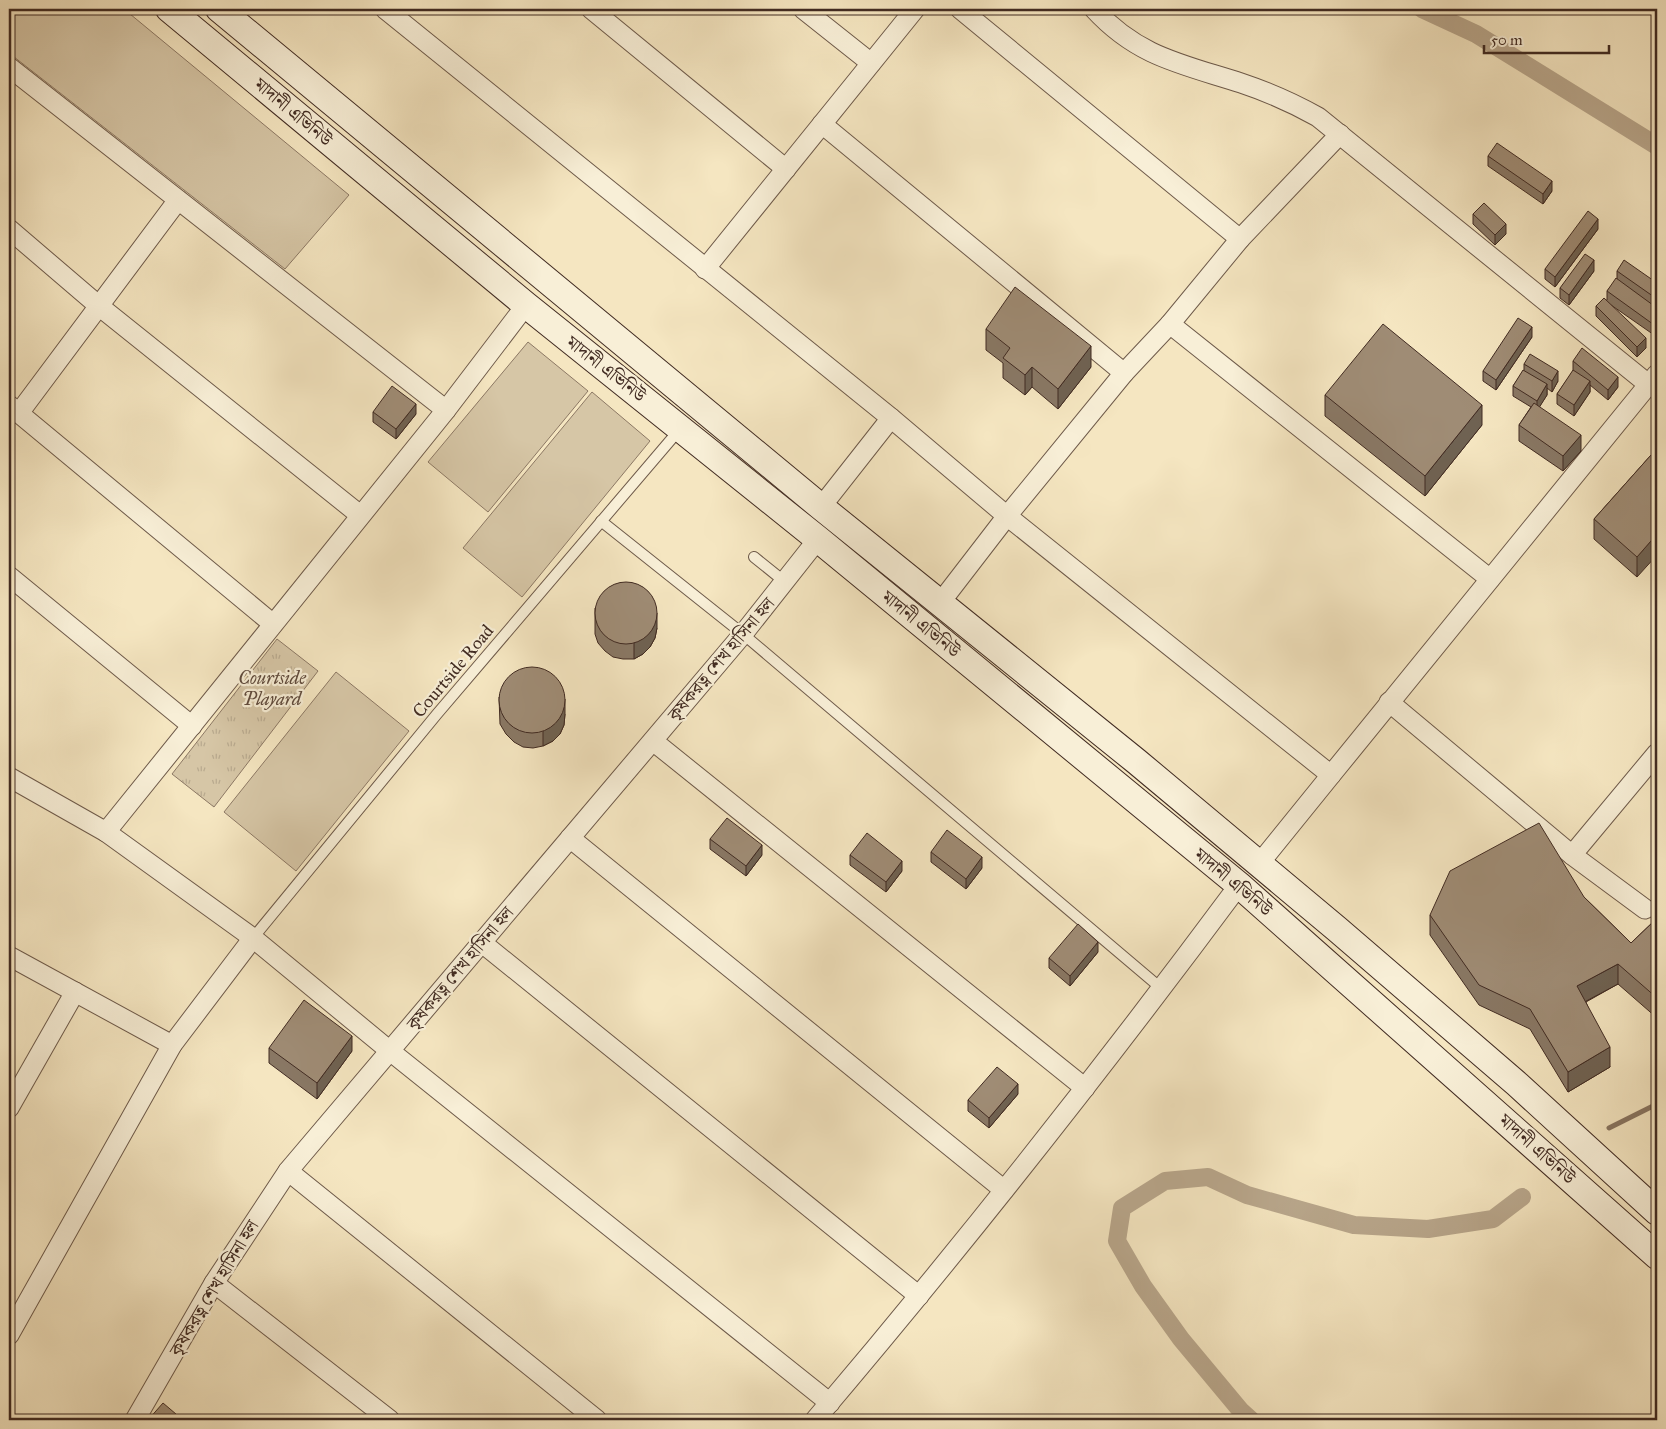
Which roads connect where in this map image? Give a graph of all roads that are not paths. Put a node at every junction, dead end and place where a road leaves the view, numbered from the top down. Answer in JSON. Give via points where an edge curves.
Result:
{"nodes":[{"id":1,"x":169,"y":9,"type":"edge"},
{"id":2,"x":219,"y":9,"type":"edge"},
{"id":3,"x":385,"y":9,"type":"edge"},
{"id":4,"x":591,"y":9,"type":"edge"},
{"id":5,"x":803,"y":9,"type":"edge"},
{"id":6,"x":915,"y":9,"type":"edge"},
{"id":7,"x":960,"y":9,"type":"edge"},
{"id":8,"x":1094,"y":9,"type":"edge"},
{"id":9,"x":871,"y":63,"type":"junction"},
{"id":10,"x":9,"y":67,"type":"edge"},
{"id":11,"x":822,"y":124,"type":"junction"},
{"id":12,"x":1340,"y":134,"type":"junction"},
{"id":13,"x":786,"y":168,"type":"junction"},
{"id":14,"x":178,"y":200,"type":"junction"},
{"id":15,"x":9,"y":229,"type":"edge"},
{"id":16,"x":1240,"y":239,"type":"junction"},
{"id":17,"x":705,"y":269,"type":"junction"},
{"id":18,"x":544,"y":277,"type":"junction"},
{"id":19,"x":526,"y":305,"type":"junction"},
{"id":20,"x":99,"y":306,"type":"junction"},
{"id":21,"x":1170,"y":324,"type":"junction"},
{"id":22,"x":1124,"y":373,"type":"junction"},
{"id":23,"x":1653,"y":379,"type":"edge"},
{"id":24,"x":697,"y":404,"type":"junction"},
{"id":25,"x":14,"y":409,"type":"edge"},
{"id":26,"x":446,"y":410,"type":"junction"},
{"id":27,"x":891,"y":418,"type":"junction"},
{"id":28,"x":680,"y":428,"type":"junction"},
{"id":29,"x":821,"y":507,"type":"junction"},
{"id":30,"x":360,"y":515,"type":"junction"},
{"id":31,"x":1007,"y":516,"type":"junction"},
{"id":32,"x":601,"y":521,"type":"junction"},
{"id":33,"x":818,"y":539,"type":"junction"},
{"id":34,"x":754,"y":557,"type":"dead end"},
{"id":35,"x":9,"y":576,"type":"edge"},
{"id":36,"x":1490,"y":579,"type":"junction"},
{"id":37,"x":785,"y":582,"type":"junction"},
{"id":38,"x":940,"y":603,"type":"junction"},
{"id":39,"x":274,"y":624,"type":"junction"},
{"id":40,"x":743,"y":634,"type":"junction"},
{"id":41,"x":1389,"y":702,"type":"junction"},
{"id":42,"x":192,"y":726,"type":"junction"},
{"id":43,"x":653,"y":741,"type":"junction"},
{"id":44,"x":1657,"y":753,"type":"edge"},
{"id":45,"x":1331,"y":775,"type":"junction"},
{"id":46,"x":9,"y":777,"type":"edge"},
{"id":47,"x":106,"y":832,"type":"junction"},
{"id":48,"x":570,"y":838,"type":"junction"},
{"id":49,"x":1572,"y":855,"type":"junction"},
{"id":50,"x":1259,"y":864,"type":"junction"},
{"id":51,"x":1239,"y":885,"type":"junction"},
{"id":52,"x":1645,"y":909,"type":"dead end"},
{"id":53,"x":253,"y":938,"type":"junction"},
{"id":54,"x":481,"y":942,"type":"junction"},
{"id":55,"x":9,"y":956,"type":"edge"},
{"id":56,"x":1162,"y":989,"type":"junction"},
{"id":57,"x":75,"y":992,"type":"junction"},
{"id":58,"x":172,"y":1045,"type":"junction"},
{"id":59,"x":390,"y":1051,"type":"junction"},
{"id":60,"x":1085,"y":1088,"type":"junction"},
{"id":61,"x":9,"y":1107,"type":"edge"},
{"id":62,"x":288,"y":1171,"type":"junction"},
{"id":63,"x":1004,"y":1190,"type":"junction"},
{"id":64,"x":1657,"y":1212,"type":"edge"},
{"id":65,"x":1657,"y":1256,"type":"edge"},
{"id":66,"x":214,"y":1283,"type":"junction"},
{"id":67,"x":919,"y":1296,"type":"junction"},
{"id":68,"x":9,"y":1335,"type":"edge"},
{"id":69,"x":830,"y":1403,"type":"junction"},
{"id":70,"x":135,"y":1420,"type":"edge"},
{"id":71,"x":390,"y":1420,"type":"edge"},
{"id":72,"x":597,"y":1420,"type":"edge"},
{"id":73,"x":816,"y":1420,"type":"edge"}],
"edges":[{"from":1,"to":19,"type":"main road","name":"মাদানী এভিনিউ"},
{"from":2,"to":18,"type":"main road","name":"মাদানী এভিনিউ"},
{"from":3,"to":17,"type":"street"},
{"from":4,"to":13,"type":"street"},
{"from":5,"to":9,"type":"street"},
{"from":6,"to":9,"type":"street"},
{"from":7,"to":16,"type":"street"},
{"from":8,"to":12,"type":"street","via":[[1123,36],[1159,57],[1284,99],[1318,117]]},
{"from":9,"to":11,"type":"street"},
{"from":10,"to":14,"type":"street"},
{"from":11,"to":13,"type":"street"},
{"from":11,"to":22,"type":"street"},
{"from":12,"to":16,"type":"street"},
{"from":12,"to":23,"type":"street"},
{"from":13,"to":17,"type":"street"},
{"from":14,"to":20,"type":"street"},
{"from":14,"to":26,"type":"street"},
{"from":15,"to":20,"type":"street"},
{"from":16,"to":21,"type":"street"},
{"from":17,"to":27,"type":"street"},
{"from":18,"to":19,"type":"main road"},
{"from":18,"to":24,"type":"main road","name":"মাদানী এভিনিউ"},
{"from":19,"to":26,"type":"street"},
{"from":19,"to":28,"type":"main road","name":"মাদানী এভিনিউ"},
{"from":20,"to":25,"type":"street"},
{"from":20,"to":30,"type":"street"},
{"from":21,"to":22,"type":"street"},
{"from":21,"to":36,"type":"street"},
{"from":22,"to":31,"type":"street"},
{"from":23,"to":36,"type":"street"},
{"from":24,"to":28,"type":"main road"},
{"from":24,"to":29,"type":"main road","name":"মাদানী এভিনিউ"},
{"from":25,"to":39,"type":"street"},
{"from":26,"to":30,"type":"street"},
{"from":27,"to":29,"type":"street"},
{"from":27,"to":31,"type":"street"},
{"from":28,"to":32,"type":"lane","name":"Courtside Road"},
{"from":28,"to":33,"type":"main road","name":"মাদানী এভিনিউ"},
{"from":29,"to":38,"type":"main road","name":"মাদানী এভিনিউ"},
{"from":30,"to":39,"type":"street"},
{"from":31,"to":38,"type":"street"},
{"from":31,"to":45,"type":"street"},
{"from":32,"to":40,"type":"lane"},
{"from":32,"to":53,"type":"lane","name":"Courtside Road"},
{"from":33,"to":37,"type":"street","name":"কৃষকরত্ন শেখ হাসিনা হল"},
{"from":33,"to":51,"type":"main road","name":"মাদানী এভিনিউ"},
{"from":34,"to":37,"type":"lane"},
{"from":35,"to":42,"type":"street"},
{"from":36,"to":41,"type":"street"},
{"from":37,"to":40,"type":"street","name":"কৃষকরত্ন শেখ হাসিনা হল"},
{"from":38,"to":50,"type":"main road","name":"মাদানী এভিনিউ"},
{"from":39,"to":42,"type":"street"},
{"from":40,"to":43,"type":"street","name":"কৃষকরত্ন শেখ হাসিনা হল"},
{"from":40,"to":56,"type":"lane"},
{"from":41,"to":45,"type":"street"},
{"from":41,"to":49,"type":"street"},
{"from":42,"to":47,"type":"street"},
{"from":43,"to":48,"type":"street","name":"কৃষকরত্ন শেখ হাসিনা হল"},
{"from":43,"to":60,"type":"street"},
{"from":44,"to":49,"type":"street"},
{"from":45,"to":50,"type":"street"},
{"from":46,"to":47,"type":"street"},
{"from":47,"to":53,"type":"street"},
{"from":48,"to":54,"type":"street","name":"কৃষকরত্ন শেখ হাসিনা হল"},
{"from":48,"to":63,"type":"street"},
{"from":49,"to":52,"type":"street"},
{"from":50,"to":64,"type":"main road","name":"মাদানী এভিনিউ","via":[[1517,1084]]},
{"from":51,"to":56,"type":"street"},
{"from":51,"to":65,"type":"main road","name":"মাদানী এভিনিউ"},
{"from":53,"to":58,"type":"street"},
{"from":53,"to":59,"type":"street"},
{"from":54,"to":59,"type":"street","name":"কৃষকরত্ন শেখ হাসিনা হল"},
{"from":54,"to":67,"type":"street"},
{"from":55,"to":57,"type":"street"},
{"from":56,"to":60,"type":"street"},
{"from":57,"to":58,"type":"street"},
{"from":57,"to":61,"type":"street"},
{"from":58,"to":68,"type":"street"},
{"from":59,"to":62,"type":"street","name":"কৃষকরত্ন শেখ হাসিনা হল"},
{"from":59,"to":69,"type":"street"},
{"from":60,"to":63,"type":"street"},
{"from":62,"to":66,"type":"street","name":"কৃষকরত্ন শেখ হাসিনা হল"},
{"from":62,"to":72,"type":"street"},
{"from":63,"to":67,"type":"street"},
{"from":66,"to":70,"type":"street","name":"কৃষকরত্ন শেখ হাসিনা হল","via":[[153,1405]]},
{"from":66,"to":71,"type":"street"},
{"from":67,"to":69,"type":"street"},
{"from":69,"to":73,"type":"street"}]}
